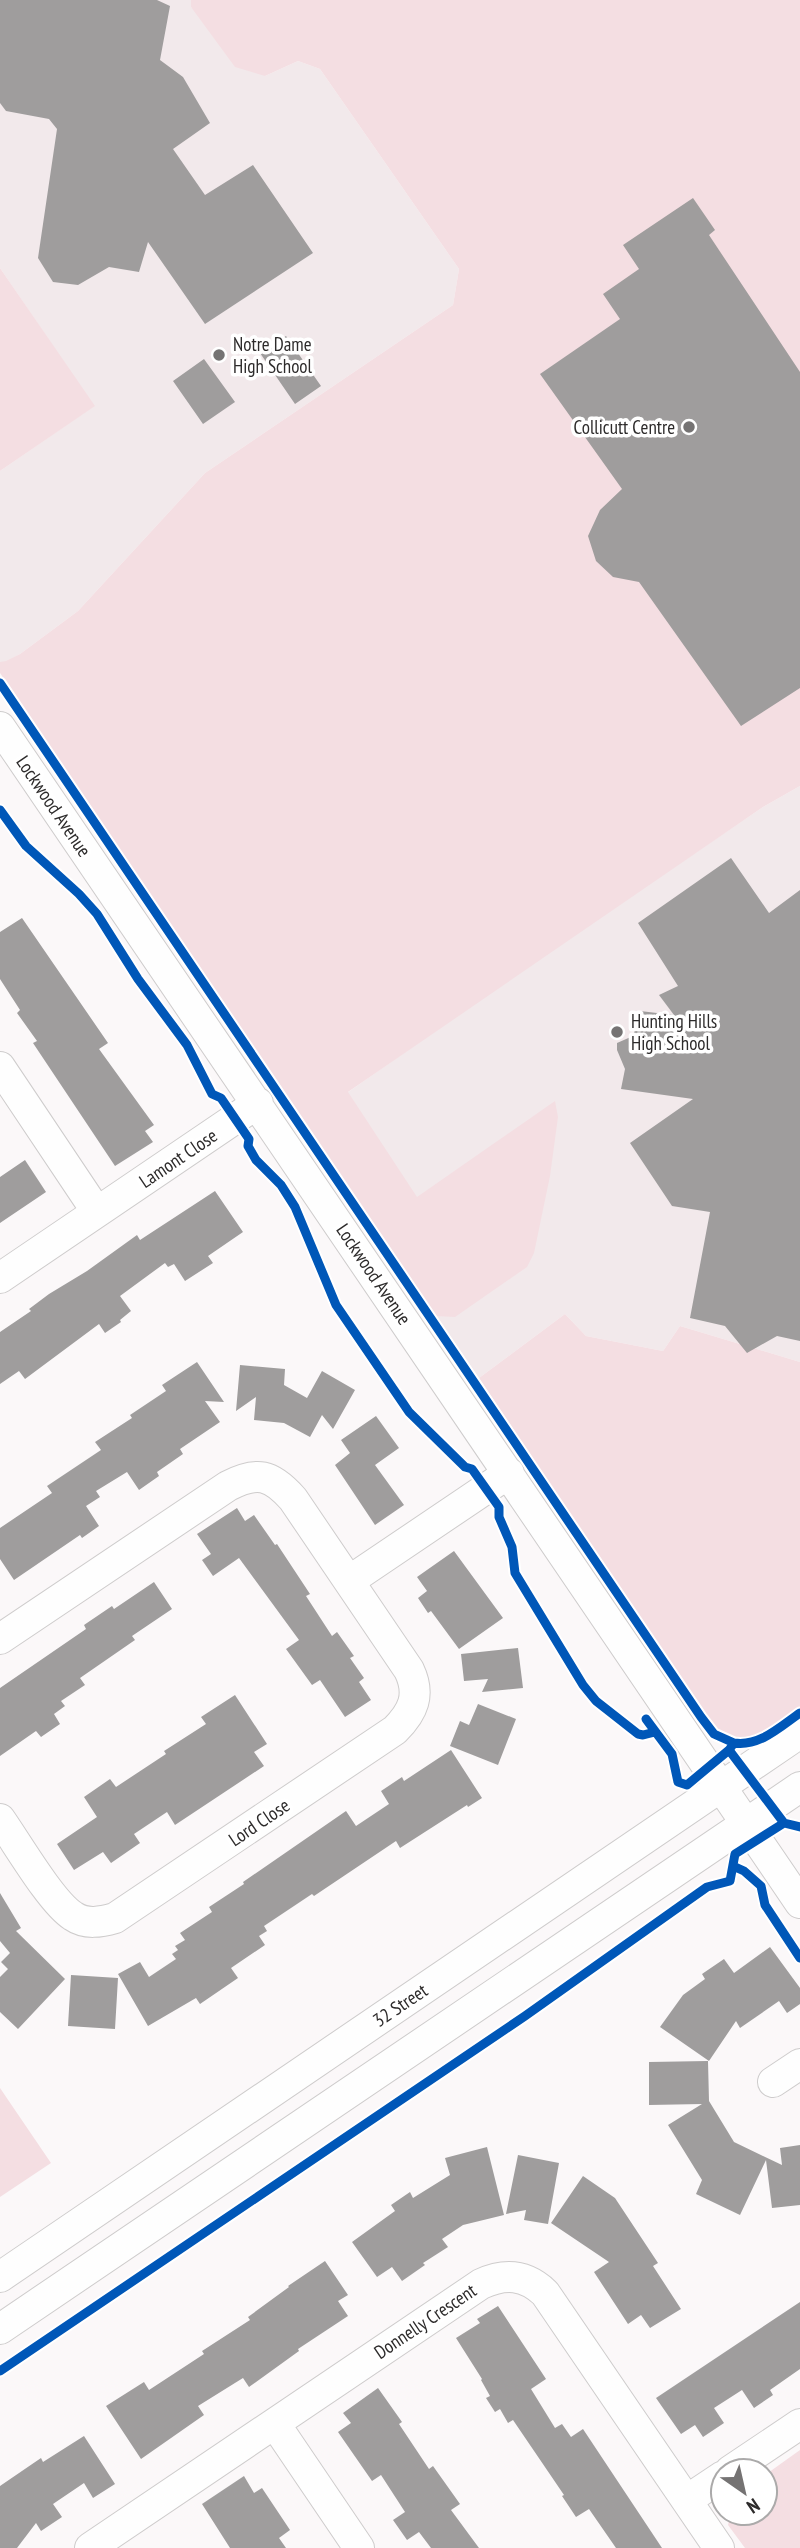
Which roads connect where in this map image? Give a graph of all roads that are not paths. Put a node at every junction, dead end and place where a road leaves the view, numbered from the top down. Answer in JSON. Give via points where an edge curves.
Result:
{"nodes":[{"id":1,"x":0,"y":727,"type":"edge"},
{"id":2,"x":0,"y":1067,"type":"edge"},
{"id":3,"x":258,"y":1103,"type":"junction"},
{"id":4,"x":97,"y":1212,"type":"junction"},
{"id":5,"x":0,"y":1278,"type":"edge"},
{"id":6,"x":509,"y":1474,"type":"junction"},
{"id":7,"x":349,"y":1581,"type":"junction"},
{"id":8,"x":0,"y":1639,"type":"edge"},
{"id":9,"x":800,"y":1733,"type":"edge"},
{"id":10,"x":800,"y":1787,"type":"edge"},
{"id":11,"x":720,"y":1788,"type":"junction"},
{"id":12,"x":0,"y":1819,"type":"edge"},
{"id":13,"x":745,"y":1824,"type":"junction"},
{"id":14,"x":800,"y":1903,"type":"edge"},
{"id":15,"x":800,"y":2064,"type":"edge"},
{"id":16,"x":773,"y":2082,"type":"dead end"},
{"id":17,"x":0,"y":2277,"type":"edge"},
{"id":18,"x":0,"y":2329,"type":"edge"},
{"id":19,"x":275,"y":2424,"type":"junction"},
{"id":20,"x":800,"y":2424,"type":"edge"},
{"id":21,"x":751,"y":2457,"type":"edge"},
{"id":22,"x":709,"y":2485,"type":"edge"},
{"id":23,"x":687,"y":2500,"type":"junction"},
{"id":24,"x":90,"y":2548,"type":"edge"},
{"id":25,"x":359,"y":2548,"type":"edge"},
{"id":26,"x":719,"y":2548,"type":"edge"}],
"edges":[{"from":1,"to":3,"type":"street","name":"Lockwood Avenue"},
{"from":2,"to":4,"type":"street"},
{"from":3,"to":4,"type":"street","name":"Lamont Close"},
{"from":3,"to":6,"type":"street","name":"Lockwood Avenue"},
{"from":4,"to":5,"type":"street","name":"Lamont Close"},
{"from":6,"to":7,"type":"street"},
{"from":6,"to":11,"type":"street","name":"Lockwood Avenue"},
{"from":7,"to":8,"type":"street","name":"Lord Close","via":[[283,1488],[260,1476],[245,1477]]},
{"from":7,"to":12,"type":"street","name":"Lord Close","via":[[416,1684],[416,1697],[405,1719],[384,1738],[139,1903],[99,1923],[74,1918],[63,1908]]},
{"from":9,"to":11,"type":"street","name":"32 Street"},
{"from":10,"to":13,"type":"street"},
{"from":11,"to":13,"type":"street","name":"Lockwood Avenue"},
{"from":11,"to":17,"type":"street","name":"32 Street"},
{"from":13,"to":14,"type":"street","name":"Lockwood Avenue"},
{"from":13,"to":18,"type":"street"},
{"from":15,"to":16,"type":"street"},
{"from":19,"to":23,"type":"street","name":"Donnelly Crescent","via":[[481,2284],[507,2276],[522,2277],[545,2293]]},
{"from":19,"to":24,"type":"street","name":"Donnelly Crescent"},
{"from":19,"to":25,"type":"street"},
{"from":20,"to":21,"type":"street"},
{"from":22,"to":23,"type":"street"},
{"from":23,"to":26,"type":"street","name":"Donnelly Crescent"}]}
